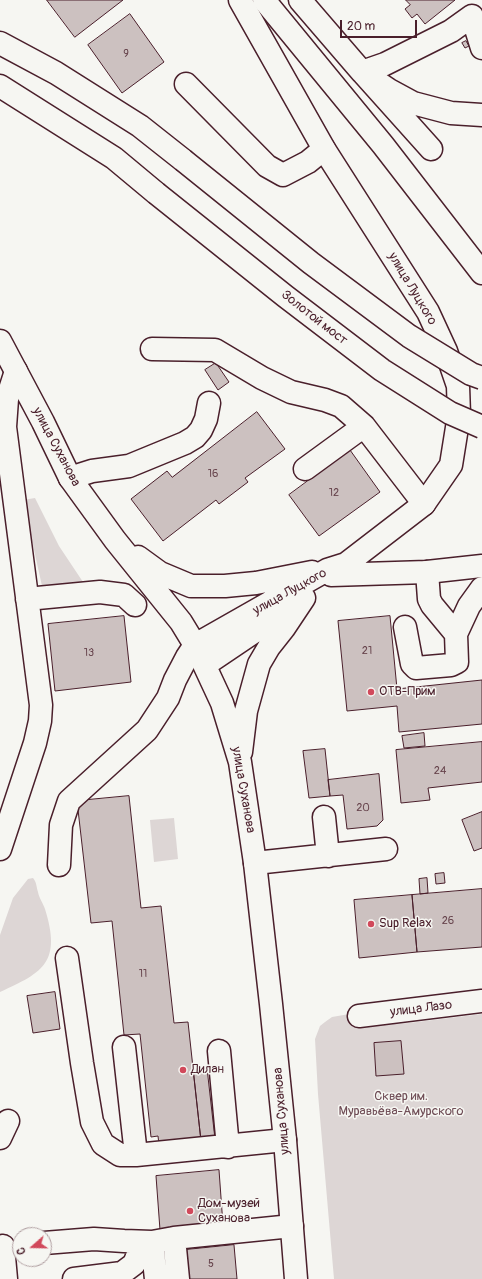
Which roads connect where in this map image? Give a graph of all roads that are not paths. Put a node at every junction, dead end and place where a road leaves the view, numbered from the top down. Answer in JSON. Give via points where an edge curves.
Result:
{"nodes":[{"id":1,"x":240,"y":0,"type":"edge"},
{"id":2,"x":264,"y":0,"type":"edge"},
{"id":3,"x":300,"y":0,"type":"edge"},
{"id":4,"x":474,"y":8,"type":"edge"},
{"id":5,"x":0,"y":43,"type":"edge"},
{"id":6,"x":482,"y":48,"type":"edge"},
{"id":7,"x":362,"y":72,"type":"junction"},
{"id":8,"x":186,"y":84,"type":"dead end"},
{"id":9,"x":0,"y":86,"type":"edge"},
{"id":10,"x":482,"y":115,"type":"edge"},
{"id":11,"x":324,"y":149,"type":"junction"},
{"id":12,"x":431,"y":149,"type":"dead end"},
{"id":13,"x":482,"y":273,"type":"edge"},
{"id":14,"x":0,"y":341,"type":"edge"},
{"id":15,"x":152,"y":349,"type":"dead end"},
{"id":16,"x":16,"y":371,"type":"junction"},
{"id":17,"x":482,"y":378,"type":"edge"},
{"id":18,"x":208,"y":403,"type":"dead end"},
{"id":19,"x":364,"y":426,"type":"junction"},
{"id":20,"x":482,"y":427,"type":"edge"},
{"id":21,"x":305,"y":469,"type":"dead end"},
{"id":22,"x":70,"y":478,"type":"junction"},
{"id":23,"x":424,"y":504,"type":"junction"},
{"id":24,"x":115,"y":540,"type":"junction"},
{"id":25,"x":482,"y":566,"type":"edge"},
{"id":26,"x":335,"y":570,"type":"junction"},
{"id":27,"x":427,"y":572,"type":"junction"},
{"id":28,"x":482,"y":588,"type":"edge"},
{"id":29,"x":304,"y":598,"type":"junction"},
{"id":30,"x":27,"y":599,"type":"junction"},
{"id":31,"x":135,"y":605,"type":"dead end"},
{"id":32,"x":405,"y":627,"type":"dead end"},
{"id":33,"x":456,"y":634,"type":"junction"},
{"id":34,"x":195,"y":646,"type":"junction"},
{"id":35,"x":205,"y":665,"type":"junction"},
{"id":36,"x":240,"y":762,"type":"junction"},
{"id":37,"x":324,"y":817,"type":"dead end"},
{"id":38,"x":0,"y":849,"type":"edge"},
{"id":39,"x":386,"y":849,"type":"dead end"},
{"id":40,"x":328,"y":856,"type":"junction"},
{"id":41,"x":255,"y":863,"type":"junction"},
{"id":42,"x":59,"y":866,"type":"dead end"},
{"id":43,"x":67,"y":958,"type":"dead end"},
{"id":44,"x":482,"y":1001,"type":"edge"},
{"id":45,"x":359,"y":1016,"type":"dead end"},
{"id":46,"x":124,"y":1047,"type":"dead end"},
{"id":47,"x":219,"y":1051,"type":"dead end"},
{"id":48,"x":285,"y":1140,"type":"junction"},
{"id":49,"x":228,"y":1146,"type":"junction"},
{"id":50,"x":136,"y":1155,"type":"junction"},
{"id":51,"x":292,"y":1226,"type":"junction"},
{"id":52,"x":174,"y":1238,"type":"junction"},
{"id":53,"x":52,"y":1242,"type":"edge"},
{"id":54,"x":148,"y":1242,"type":"junction"},
{"id":55,"x":8,"y":1246,"type":"edge"},
{"id":56,"x":6,"y":1279,"type":"edge"},
{"id":57,"x":74,"y":1279,"type":"edge"},
{"id":58,"x":156,"y":1279,"type":"edge"},
{"id":59,"x":178,"y":1279,"type":"edge"},
{"id":60,"x":296,"y":1279,"type":"edge"}],
"edges":[{"from":1,"to":11,"type":"main road","name":"улица Луцкого"},
{"from":2,"to":13,"type":"main road"},
{"from":3,"to":7,"type":"main road"},
{"from":4,"to":6,"type":"main road"},
{"from":4,"to":7,"type":"main road","via":[[451,31],[385,64]]},
{"from":5,"to":17,"type":"main road","bridge":true,"via":[[56,73],[134,122],[311,263],[409,336],[471,374]]},
{"from":7,"to":10,"type":"main road","via":[[413,103],[451,113]]},
{"from":7,"to":12,"type":"main road"},
{"from":8,"to":11,"type":"main road","via":[[267,166],[283,175],[308,162]]},
{"from":9,"to":20,"type":"main road","name":"Золотой мост","bridge":true,"via":[[114,158],[285,296],[382,370],[450,413]]},
{"from":11,"to":23,"type":"main road","name":"улица Луцкого","via":[[428,312],[446,351],[458,386],[459,415],[451,465]]},
{"from":14,"to":16,"type":"main road","name":"улица Суханова"},
{"from":15,"to":19,"type":"main road","via":[[215,350],[291,392],[341,406]]},
{"from":16,"to":22,"type":"main road","name":"улица Суханова"},
{"from":16,"to":30,"type":"main road","via":[[7,399],[5,428]]},
{"from":18,"to":22,"type":"main road","via":[[206,419],[201,430],[186,443],[129,466],[92,471]]},
{"from":19,"to":21,"type":"main road"},
{"from":19,"to":23,"type":"main road"},
{"from":22,"to":24,"type":"main road","name":"улица Суханова"},
{"from":23,"to":26,"type":"main road","name":"улица Луцкого"},
{"from":24,"to":26,"type":"main road","via":[[160,573],[191,586],[256,583]]},
{"from":24,"to":34,"type":"main road","name":"улица Суханова","via":[[181,622]]},
{"from":25,"to":27,"type":"main road"},
{"from":26,"to":27,"type":"main road"},
{"from":26,"to":29,"type":"main road"},
{"from":26,"to":34,"type":"main road","name":"улица Луцкого"},
{"from":27,"to":33,"type":"main road","via":[[429,599]]},
{"from":28,"to":33,"type":"main road","via":[[469,606]]},
{"from":29,"to":35,"type":"main road"},
{"from":29,"to":36,"type":"main road","via":[[268,647],[259,664],[246,711]]},
{"from":30,"to":31,"type":"main road","via":[[100,592],[124,595]]},
{"from":30,"to":38,"type":"main road","via":[[42,705],[35,743]]},
{"from":32,"to":33,"type":"main road","via":[[412,664],[416,668],[451,665],[457,662]]},
{"from":34,"to":35,"type":"main road","name":"улица Суханова"},
{"from":34,"to":42,"type":"main road","via":[[175,680],[168,698],[147,730],[69,802],[61,825]]},
{"from":35,"to":36,"type":"main road","name":"улица Суханова","via":[[222,704]]},
{"from":36,"to":41,"type":"main road","name":"улица Суханова"},
{"from":37,"to":40,"type":"main road"},
{"from":39,"to":40,"type":"main road"},
{"from":40,"to":41,"type":"main road"},
{"from":41,"to":48,"type":"main road","name":"улица Суханова"},
{"from":43,"to":50,"type":"main road","via":[[92,1122],[103,1144],[120,1155]]},
{"from":44,"to":45,"type":"main road","name":"улица Лазо"},
{"from":46,"to":50,"type":"main road"},
{"from":47,"to":49,"type":"main road"},
{"from":48,"to":49,"type":"main road"},
{"from":48,"to":51,"type":"main road","name":"улица Суханова"},
{"from":49,"to":50,"type":"main road"},
{"from":51,"to":52,"type":"main road"},
{"from":51,"to":60,"type":"main road","name":"улица Суханова"},
{"from":52,"to":54,"type":"main road"},
{"from":52,"to":59,"type":"main road"},
{"from":53,"to":54,"type":"main road","via":[[94,1239]]},
{"from":54,"to":57,"type":"main road","via":[[134,1264],[122,1273]]},
{"from":54,"to":58,"type":"main road"},
{"from":55,"to":56,"type":"main road"}]}
